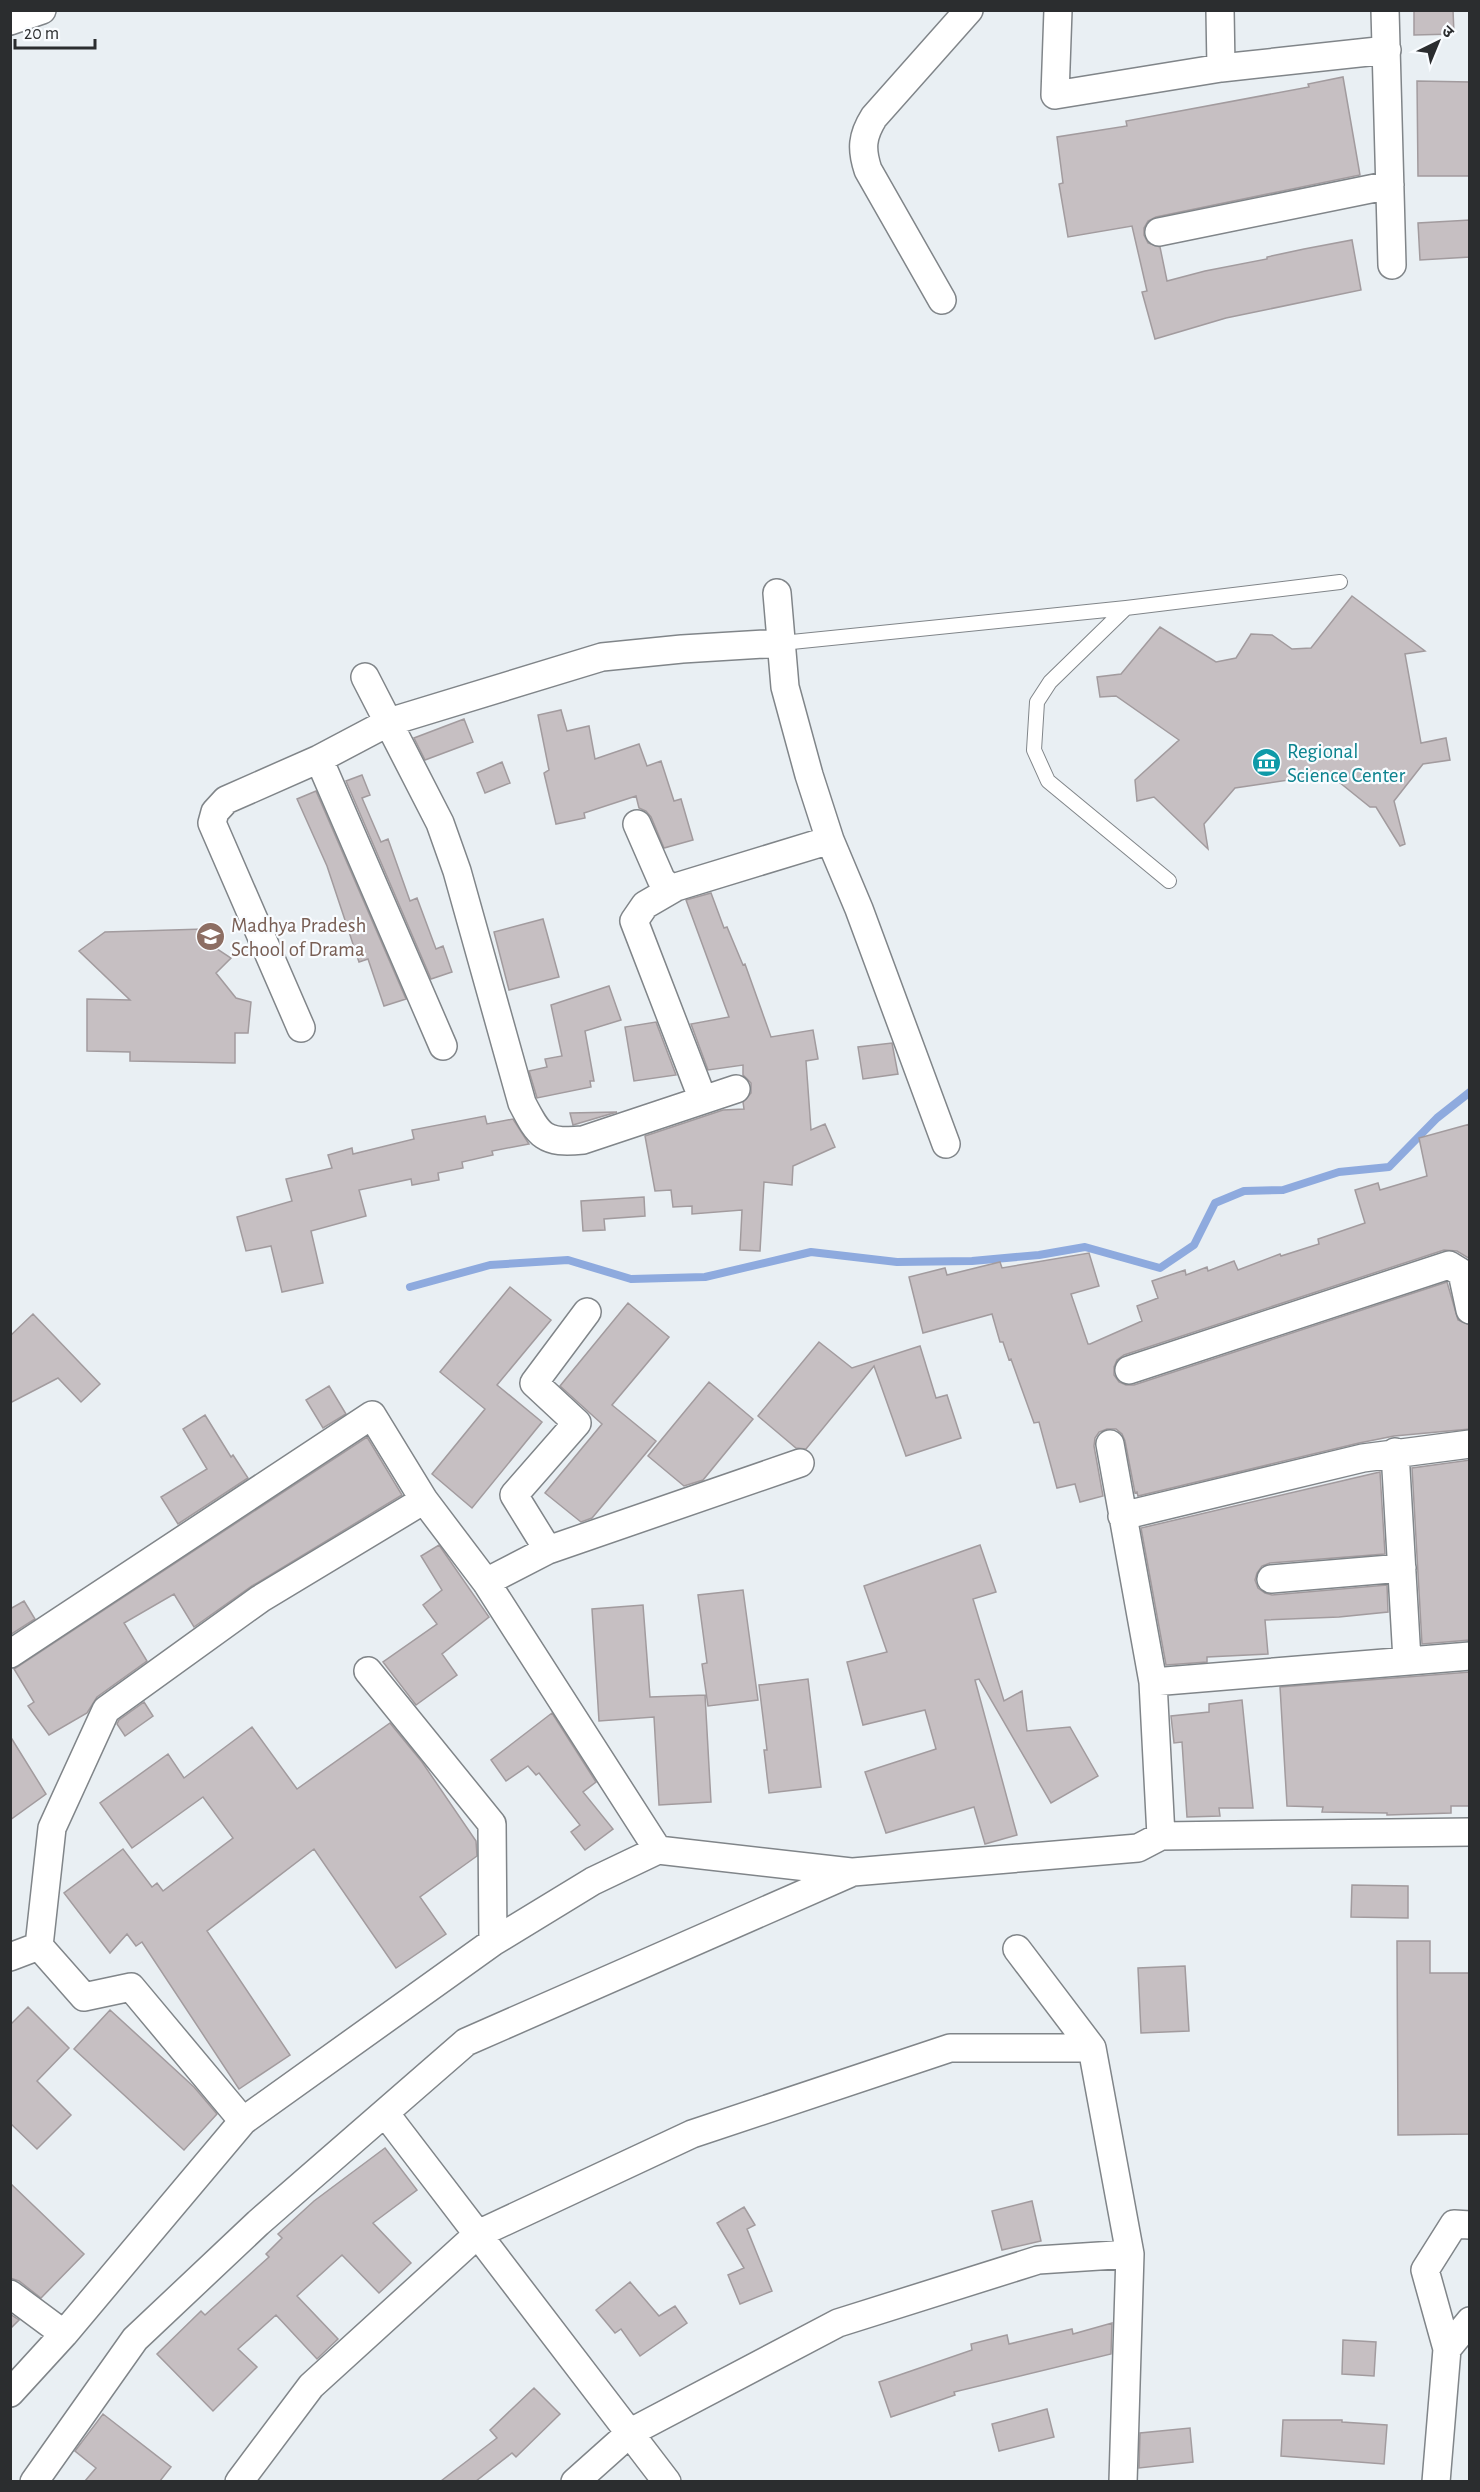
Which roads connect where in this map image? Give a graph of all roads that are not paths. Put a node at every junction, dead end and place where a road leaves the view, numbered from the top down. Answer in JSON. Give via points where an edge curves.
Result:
{"nodes":[{"id":1,"x":42,"y":10,"type":"edge"},
{"id":2,"x":969,"y":10,"type":"edge"},
{"id":3,"x":1058,"y":10,"type":"edge"},
{"id":4,"x":1220,"y":10,"type":"edge"},
{"id":5,"x":1385,"y":10,"type":"edge"},
{"id":6,"x":10,"y":21,"type":"edge"},
{"id":7,"x":1387,"y":50,"type":"junction"},
{"id":8,"x":1221,"y":68,"type":"junction"},
{"id":9,"x":1390,"y":185,"type":"junction"},
{"id":10,"x":1159,"y":232,"type":"dead end"},
{"id":11,"x":1392,"y":265,"type":"dead end"},
{"id":12,"x":942,"y":300,"type":"dead end"},
{"id":13,"x":1340,"y":582,"type":"dead end"},
{"id":14,"x":777,"y":592,"type":"dead end"},
{"id":15,"x":1126,"y":608,"type":"junction"},
{"id":16,"x":782,"y":643,"type":"junction"},
{"id":17,"x":365,"y":677,"type":"dead end"},
{"id":18,"x":389,"y":722,"type":"junction"},
{"id":19,"x":319,"y":759,"type":"junction"},
{"id":20,"x":638,"y":824,"type":"dead end"},
{"id":21,"x":830,"y":840,"type":"junction"},
{"id":22,"x":1168,"y":881,"type":"dead end"},
{"id":23,"x":676,"y":887,"type":"junction"},
{"id":24,"x":301,"y":1029,"type":"dead end"},
{"id":25,"x":443,"y":1046,"type":"dead end"},
{"id":26,"x":736,"y":1089,"type":"dead end"},
{"id":27,"x":703,"y":1100,"type":"junction"},
{"id":28,"x":946,"y":1144,"type":"dead end"},
{"id":29,"x":1470,"y":1310,"type":"edge"},
{"id":30,"x":587,"y":1312,"type":"dead end"},
{"id":31,"x":1129,"y":1370,"type":"dead end"},
{"id":32,"x":1110,"y":1444,"type":"dead end"},
{"id":33,"x":1470,"y":1444,"type":"edge"},
{"id":34,"x":1395,"y":1452,"type":"junction"},
{"id":35,"x":800,"y":1462,"type":"dead end"},
{"id":36,"x":424,"y":1500,"type":"junction"},
{"id":37,"x":1122,"y":1516,"type":"junction"},
{"id":38,"x":548,"y":1550,"type":"junction"},
{"id":39,"x":1402,"y":1568,"type":"junction"},
{"id":40,"x":1271,"y":1579,"type":"dead end"},
{"id":41,"x":486,"y":1582,"type":"junction"},
{"id":42,"x":10,"y":1654,"type":"edge"},
{"id":43,"x":1470,"y":1656,"type":"edge"},
{"id":44,"x":1407,"y":1660,"type":"junction"},
{"id":45,"x":368,"y":1671,"type":"dead end"},
{"id":46,"x":1153,"y":1682,"type":"junction"},
{"id":47,"x":1470,"y":1833,"type":"edge"},
{"id":48,"x":1161,"y":1836,"type":"junction"},
{"id":49,"x":658,"y":1850,"type":"junction"},
{"id":50,"x":853,"y":1872,"type":"junction"},
{"id":51,"x":493,"y":1942,"type":"junction"},
{"id":52,"x":39,"y":1946,"type":"junction"},
{"id":53,"x":1017,"y":1949,"type":"dead end"},
{"id":54,"x":10,"y":1957,"type":"edge"},
{"id":55,"x":1092,"y":2048,"type":"junction"},
{"id":56,"x":385,"y":2113,"type":"junction"},
{"id":57,"x":243,"y":2121,"type":"junction"},
{"id":58,"x":1470,"y":2225,"type":"edge"},
{"id":59,"x":478,"y":2234,"type":"junction"},
{"id":60,"x":1130,"y":2254,"type":"junction"},
{"id":61,"x":10,"y":2294,"type":"edge"},
{"id":62,"x":1470,"y":2321,"type":"edge"},
{"id":63,"x":64,"y":2334,"type":"junction"},
{"id":64,"x":1447,"y":2349,"type":"junction"},
{"id":65,"x":10,"y":2393,"type":"edge"},
{"id":66,"x":631,"y":2432,"type":"junction"},
{"id":67,"x":43,"y":2478,"type":"edge"},
{"id":68,"x":240,"y":2481,"type":"edge"},
{"id":69,"x":575,"y":2481,"type":"edge"},
{"id":70,"x":667,"y":2481,"type":"edge"},
{"id":71,"x":1123,"y":2481,"type":"edge"},
{"id":72,"x":1436,"y":2481,"type":"edge"}],
"edges":[{"from":1,"to":6,"type":"street"},
{"from":2,"to":12,"type":"street","via":[[864,132],[862,154],[868,170]]},
{"from":3,"to":8,"type":"street","via":[[1055,95]]},
{"from":4,"to":8,"type":"street"},
{"from":5,"to":7,"type":"street"},
{"from":7,"to":8,"type":"street"},
{"from":7,"to":9,"type":"street"},
{"from":9,"to":10,"type":"street"},
{"from":9,"to":11,"type":"street"},
{"from":13,"to":15,"type":"lane"},
{"from":14,"to":16,"type":"street"},
{"from":15,"to":16,"type":"lane"},
{"from":15,"to":22,"type":"lane","via":[[1050,682],[1037,702],[1034,750],[1048,781]]},
{"from":16,"to":18,"type":"street","via":[[602,657]]},
{"from":16,"to":21,"type":"street","via":[[785,687]]},
{"from":17,"to":18,"type":"street"},
{"from":18,"to":19,"type":"street"},
{"from":18,"to":27,"type":"street","via":[[440,823],[522,1103],[534,1126],[559,1143],[583,1140]]},
{"from":19,"to":24,"type":"street","via":[[226,800],[215,812],[212,823]]},
{"from":19,"to":25,"type":"street"},
{"from":20,"to":23,"type":"street","via":[[661,879],[668,887]]},
{"from":21,"to":23,"type":"street"},
{"from":21,"to":28,"type":"street"},
{"from":23,"to":27,"type":"street","via":[[645,905],[634,921]]},
{"from":26,"to":27,"type":"street"},
{"from":29,"to":31,"type":"street","via":[[1462,1273],[1449,1265]]},
{"from":30,"to":38,"type":"street","via":[[534,1383],[577,1423],[514,1495]]},
{"from":32,"to":37,"type":"street"},
{"from":33,"to":34,"type":"street"},
{"from":34,"to":37,"type":"street"},
{"from":34,"to":39,"type":"street"},
{"from":35,"to":38,"type":"street"},
{"from":36,"to":41,"type":"street"},
{"from":36,"to":42,"type":"street","via":[[372,1415]]},
{"from":36,"to":52,"type":"street","via":[[260,1599],[106,1710],[52,1828]]},
{"from":37,"to":46,"type":"street"},
{"from":38,"to":41,"type":"street"},
{"from":39,"to":40,"type":"street"},
{"from":39,"to":44,"type":"street"},
{"from":41,"to":49,"type":"street"},
{"from":43,"to":44,"type":"street"},
{"from":44,"to":46,"type":"street"},
{"from":45,"to":51,"type":"street","via":[[492,1824]]},
{"from":46,"to":48,"type":"street"},
{"from":47,"to":48,"type":"street"},
{"from":48,"to":50,"type":"street","via":[[1138,1848]]},
{"from":49,"to":50,"type":"street"},
{"from":49,"to":51,"type":"street","via":[[593,1881]]},
{"from":50,"to":56,"type":"street","via":[[466,2042]]},
{"from":51,"to":57,"type":"street"},
{"from":52,"to":54,"type":"street"},
{"from":52,"to":57,"type":"street","via":[[84,1997],[131,1987]]},
{"from":53,"to":55,"type":"street"},
{"from":55,"to":59,"type":"street","via":[[950,2048],[692,2134]]},
{"from":55,"to":60,"type":"street"},
{"from":56,"to":59,"type":"street"},
{"from":56,"to":67,"type":"street","via":[[258,2223],[135,2339]]},
{"from":57,"to":63,"type":"street"},
{"from":58,"to":64,"type":"street","via":[[1454,2224],[1425,2270]]},
{"from":59,"to":66,"type":"street"},
{"from":59,"to":68,"type":"street","via":[[311,2386]]},
{"from":60,"to":66,"type":"street","via":[[1038,2260],[838,2323]]},
{"from":60,"to":71,"type":"street"},
{"from":61,"to":63,"type":"street"},
{"from":62,"to":64,"type":"street"},
{"from":63,"to":65,"type":"street"},
{"from":64,"to":72,"type":"street"},
{"from":66,"to":69,"type":"street"},
{"from":66,"to":70,"type":"street"}]}
